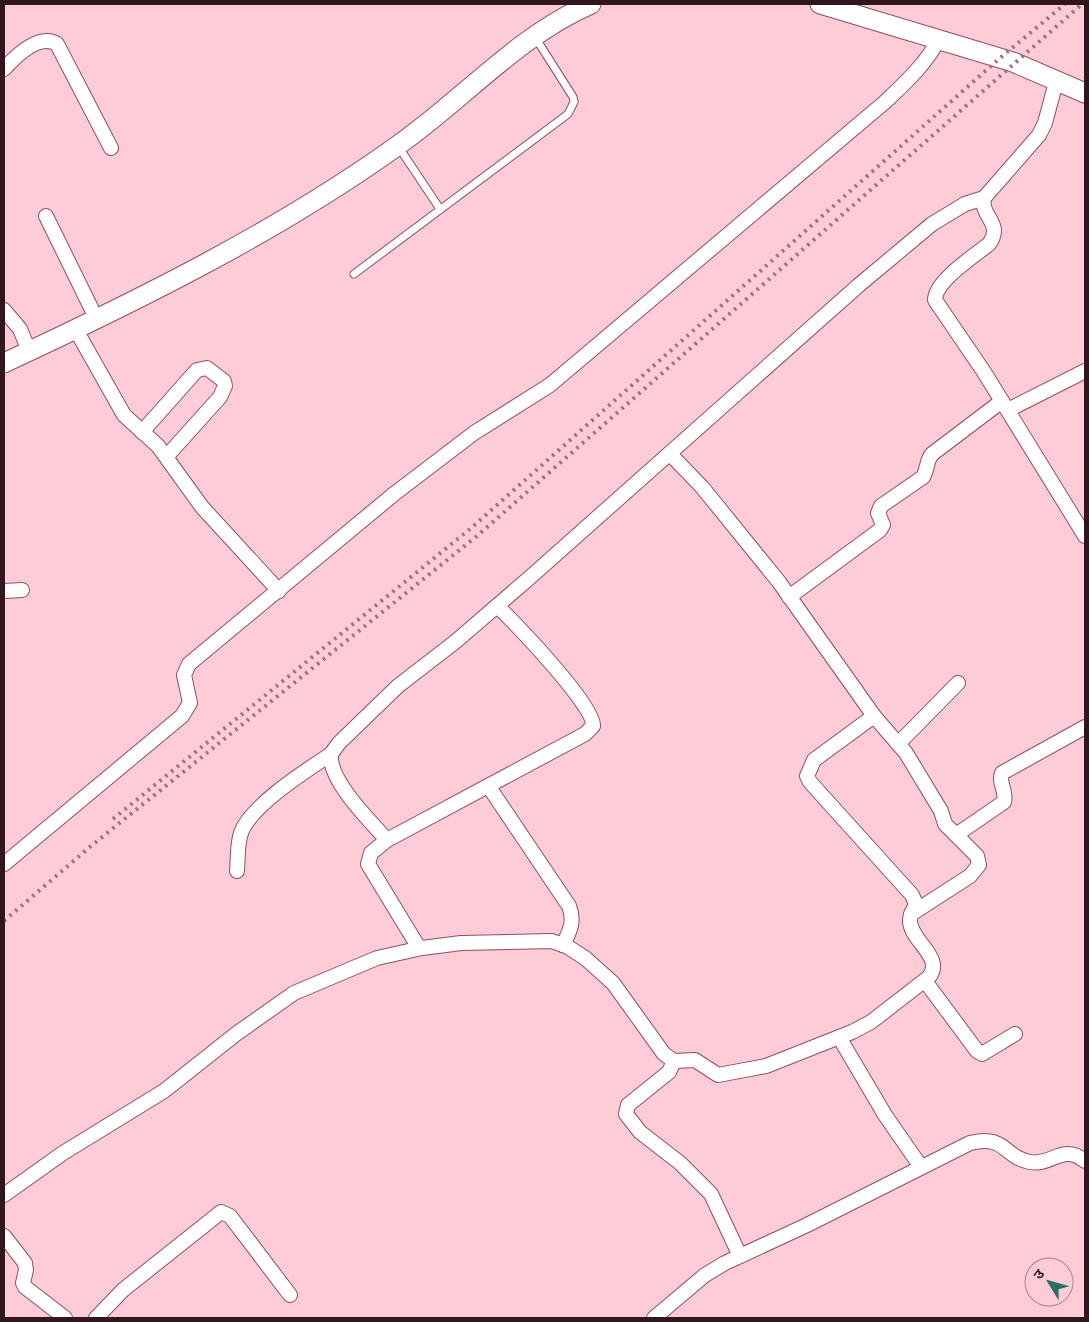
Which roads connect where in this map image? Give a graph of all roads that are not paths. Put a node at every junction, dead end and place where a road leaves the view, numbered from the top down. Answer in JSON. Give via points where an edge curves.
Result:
{"nodes":[{"id":1,"x":591,"y":4,"type":"edge"},
{"id":2,"x":820,"y":4,"type":"edge"},
{"id":3,"x":533,"y":36,"type":"junction"},
{"id":4,"x":939,"y":39,"type":"junction"},
{"id":5,"x":4,"y":69,"type":"edge"},
{"id":6,"x":1056,"y":82,"type":"junction"},
{"id":7,"x":1085,"y":93,"type":"edge"},
{"id":8,"x":398,"y":146,"type":"junction"},
{"id":9,"x":111,"y":148,"type":"dead end"},
{"id":10,"x":984,"y":198,"type":"junction"},
{"id":11,"x":440,"y":209,"type":"junction"},
{"id":12,"x":46,"y":216,"type":"dead end"},
{"id":13,"x":354,"y":274,"type":"dead end"},
{"id":14,"x":4,"y":310,"type":"edge"},
{"id":15,"x":97,"y":320,"type":"junction"},
{"id":16,"x":76,"y":330,"type":"junction"},
{"id":17,"x":29,"y":351,"type":"junction"},
{"id":18,"x":4,"y":363,"type":"edge"},
{"id":19,"x":1085,"y":372,"type":"edge"},
{"id":20,"x":1005,"y":405,"type":"junction"},
{"id":21,"x":142,"y":432,"type":"junction"},
{"id":22,"x":670,"y":454,"type":"junction"},
{"id":23,"x":167,"y":456,"type":"junction"},
{"id":24,"x":1085,"y":536,"type":"edge"},
{"id":25,"x":22,"y":590,"type":"dead end"},
{"id":26,"x":4,"y":591,"type":"edge"},
{"id":27,"x":280,"y":591,"type":"junction"},
{"id":28,"x":789,"y":596,"type":"junction"},
{"id":29,"x":497,"y":606,"type":"junction"},
{"id":30,"x":958,"y":683,"type":"dead end"},
{"id":31,"x":874,"y":716,"type":"junction"},
{"id":32,"x":1085,"y":727,"type":"edge"},
{"id":33,"x":898,"y":744,"type":"junction"},
{"id":34,"x":331,"y":754,"type":"junction"},
{"id":35,"x":489,"y":787,"type":"junction"},
{"id":36,"x":956,"y":835,"type":"junction"},
{"id":37,"x":387,"y":840,"type":"junction"},
{"id":38,"x":4,"y":864,"type":"edge"},
{"id":39,"x":238,"y":872,"type":"dead end"},
{"id":40,"x":911,"y":914,"type":"junction"},
{"id":41,"x":563,"y":945,"type":"junction"},
{"id":42,"x":419,"y":948,"type":"junction"},
{"id":43,"x":925,"y":981,"type":"junction"},
{"id":44,"x":1014,"y":1034,"type":"dead end"},
{"id":45,"x":839,"y":1037,"type":"junction"},
{"id":46,"x":674,"y":1060,"type":"junction"},
{"id":47,"x":1085,"y":1161,"type":"edge"},
{"id":48,"x":921,"y":1167,"type":"junction"},
{"id":49,"x":4,"y":1195,"type":"edge"},
{"id":50,"x":4,"y":1236,"type":"edge"},
{"id":51,"x":740,"y":1256,"type":"junction"},
{"id":52,"x":290,"y":1295,"type":"dead end"},
{"id":53,"x":65,"y":1318,"type":"edge"},
{"id":54,"x":96,"y":1318,"type":"edge"},
{"id":55,"x":654,"y":1318,"type":"edge"}],
"edges":[{"from":1,"to":3,"type":"main road"},
{"from":2,"to":4,"type":"main road"},
{"from":3,"to":8,"type":"main road"},
{"from":3,"to":11,"type":"lane","via":[[573,97],[572,109]]},
{"from":4,"to":6,"type":"main road","via":[[1013,62]]},
{"from":4,"to":27,"type":"street","via":[[915,74],[885,102],[550,385],[467,438],[394,494]]},
{"from":5,"to":9,"type":"street","via":[[26,49],[49,42],[57,44]]},
{"from":6,"to":7,"type":"main road"},
{"from":6,"to":10,"type":"street","via":[[1039,135]]},
{"from":8,"to":11,"type":"lane"},
{"from":8,"to":15,"type":"main road","via":[[296,211]]},
{"from":10,"to":20,"type":"street","via":[[982,204],[994,227],[993,238],[941,284],[935,300]]},
{"from":10,"to":22,"type":"street","via":[[965,204],[932,224]]},
{"from":11,"to":13,"type":"lane"},
{"from":12,"to":15,"type":"street"},
{"from":14,"to":17,"type":"street","via":[[20,329]]},
{"from":15,"to":16,"type":"main road"},
{"from":16,"to":17,"type":"main road"},
{"from":16,"to":21,"type":"street","via":[[119,409]]},
{"from":17,"to":18,"type":"main road"},
{"from":19,"to":20,"type":"street"},
{"from":20,"to":24,"type":"street"},
{"from":20,"to":28,"type":"street","via":[[932,454],[923,477],[881,506],[878,513],[884,525],[880,530]]},
{"from":21,"to":23,"type":"street"},
{"from":21,"to":23,"type":"street","via":[[197,370],[207,368],[224,381],[220,397]]},
{"from":22,"to":28,"type":"street","via":[[702,487]]},
{"from":22,"to":29,"type":"street"},
{"from":23,"to":27,"type":"street","via":[[202,507]]},
{"from":25,"to":26,"type":"street"},
{"from":27,"to":38,"type":"street","via":[[189,664],[184,675],[190,704],[182,716]]},
{"from":28,"to":31,"type":"street"},
{"from":29,"to":34,"type":"street","via":[[398,686],[338,743]]},
{"from":29,"to":35,"type":"street","via":[[539,648],[594,726]]},
{"from":30,"to":33,"type":"street"},
{"from":31,"to":33,"type":"street"},
{"from":31,"to":40,"type":"street","via":[[814,760],[808,776],[912,895],[916,904]]},
{"from":32,"to":36,"type":"street","via":[[1002,773],[1000,781],[1005,793],[1004,802]]},
{"from":33,"to":36,"type":"street","via":[[938,806],[945,824]]},
{"from":34,"to":37,"type":"street","via":[[333,768],[340,781]]},
{"from":34,"to":39,"type":"street","via":[[284,786],[246,822],[239,843]]},
{"from":35,"to":37,"type":"street"},
{"from":35,"to":41,"type":"street","via":[[569,906],[572,924]]},
{"from":36,"to":40,"type":"street","via":[[977,856],[977,869]]},
{"from":37,"to":42,"type":"street","via":[[371,853],[368,864]]},
{"from":40,"to":43,"type":"street","via":[[913,930],[934,963],[934,972]]},
{"from":41,"to":42,"type":"street","via":[[552,941],[461,943]]},
{"from":41,"to":46,"type":"street","via":[[586,958],[613,983],[659,1049]]},
{"from":42,"to":49,"type":"street","via":[[377,958],[294,993],[164,1091]]},
{"from":43,"to":44,"type":"street","via":[[982,1054]]},
{"from":43,"to":45,"type":"street","via":[[871,1022]]},
{"from":45,"to":46,"type":"street","via":[[766,1066],[723,1075],[712,1073],[695,1060]]},
{"from":45,"to":48,"type":"street"},
{"from":46,"to":51,"type":"street","via":[[669,1072],[628,1105],[626,1114],[640,1132],[680,1163],[711,1194]]},
{"from":47,"to":48,"type":"street","via":[[1075,1155],[1063,1154],[1036,1163],[1028,1162],[1000,1144],[983,1140]]},
{"from":48,"to":51,"type":"street"},
{"from":50,"to":53,"type":"street","via":[[25,1263],[25,1287]]},
{"from":51,"to":55,"type":"street","via":[[705,1275]]},
{"from":52,"to":54,"type":"street","via":[[230,1216],[220,1212],[123,1290]]}]}
